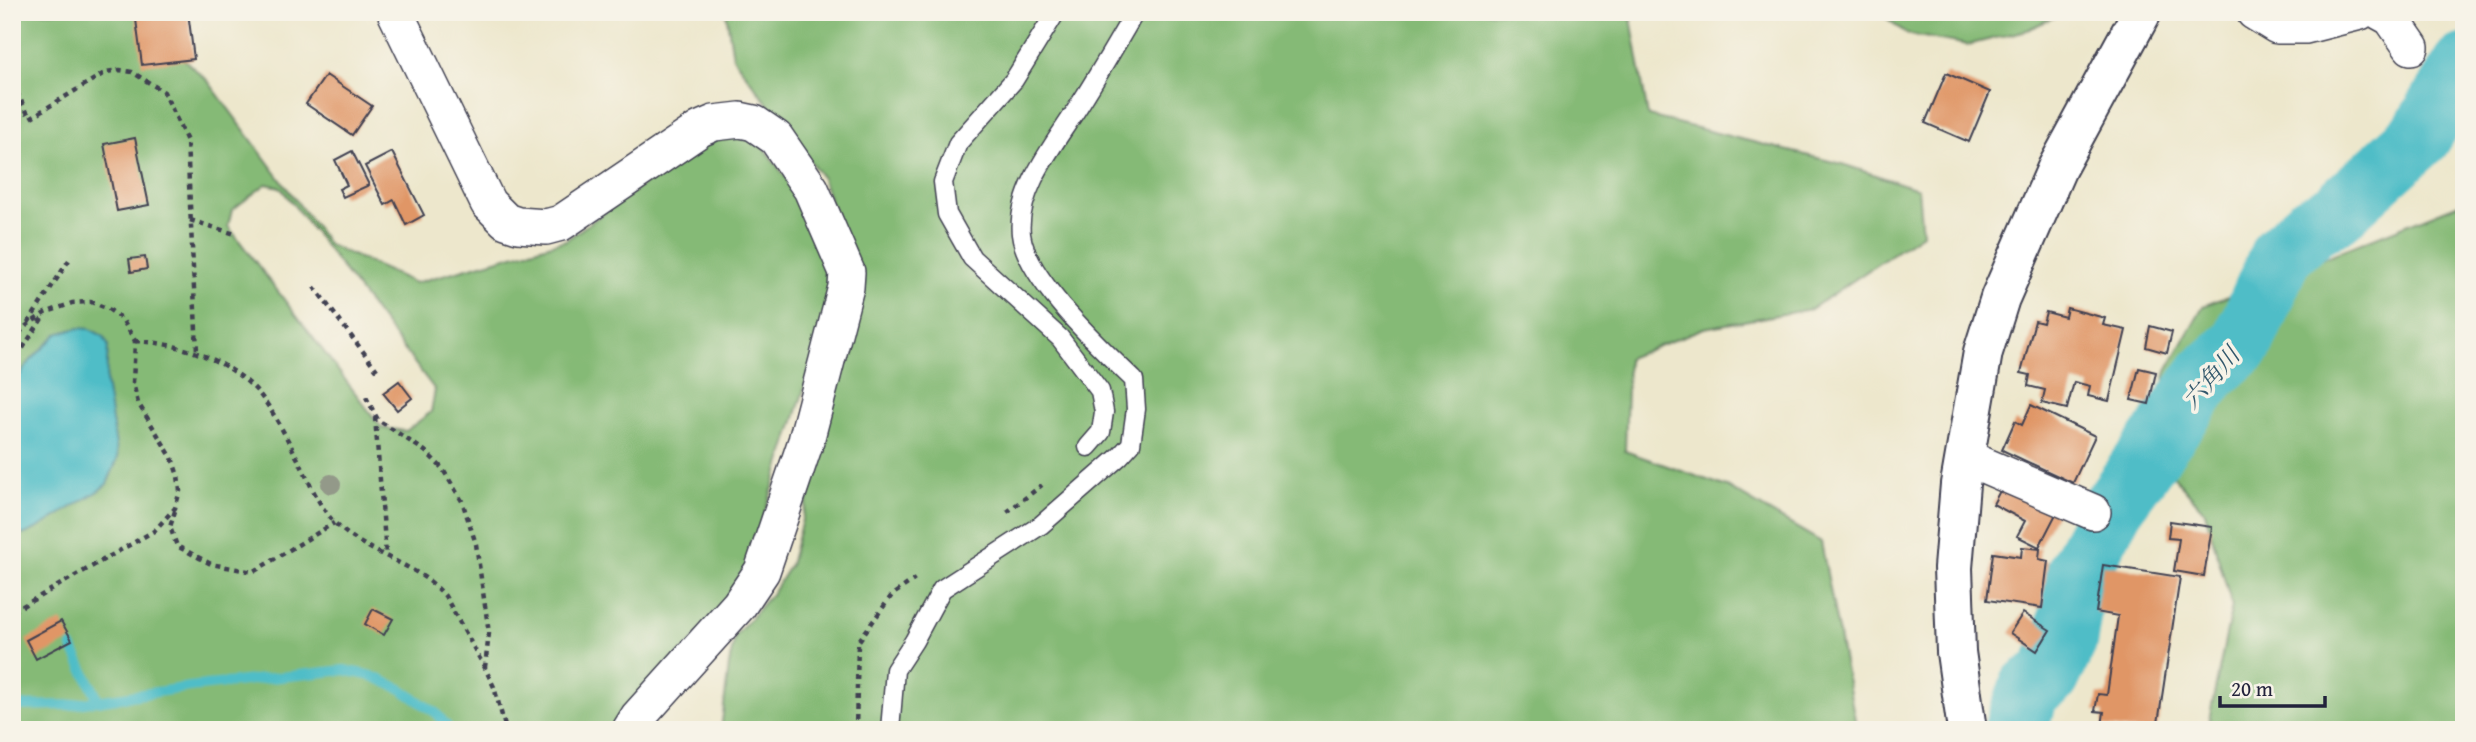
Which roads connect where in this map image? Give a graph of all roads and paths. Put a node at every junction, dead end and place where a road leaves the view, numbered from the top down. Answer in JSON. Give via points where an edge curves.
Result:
{"nodes":[{"id":1,"x":395,"y":12,"type":"edge"},
{"id":2,"x":1056,"y":12,"type":"edge"},
{"id":3,"x":1135,"y":12,"type":"edge"},
{"id":4,"x":2142,"y":12,"type":"edge"},
{"id":5,"x":2254,"y":12,"type":"edge"},
{"id":6,"x":2360,"y":12,"type":"edge"},
{"id":7,"x":2380,"y":12,"type":"edge"},
{"id":8,"x":2411,"y":47,"type":"dead end"},
{"id":9,"x":12,"y":83,"type":"edge"},
{"id":10,"x":190,"y":220,"type":"junction"},
{"id":11,"x":235,"y":234,"type":"dead end"},
{"id":12,"x":71,"y":257,"type":"dead end"},
{"id":13,"x":314,"y":287,"type":"dead end"},
{"id":14,"x":45,"y":313,"type":"junction"},
{"id":15,"x":26,"y":326,"type":"junction"},
{"id":16,"x":12,"y":341,"type":"edge"},
{"id":17,"x":135,"y":341,"type":"junction"},
{"id":18,"x":197,"y":352,"type":"junction"},
{"id":19,"x":12,"y":365,"type":"edge"},
{"id":20,"x":377,"y":370,"type":"dead end"},
{"id":21,"x":366,"y":397,"type":"dead end"},
{"id":22,"x":375,"y":413,"type":"junction"},
{"id":23,"x":1087,"y":447,"type":"dead end"},
{"id":24,"x":1965,"y":457,"type":"junction"},
{"id":25,"x":176,"y":508,"type":"junction"},
{"id":26,"x":2093,"y":512,"type":"dead end"},
{"id":27,"x":334,"y":523,"type":"junction"},
{"id":28,"x":386,"y":556,"type":"junction"},
{"id":29,"x":12,"y":612,"type":"edge"},
{"id":30,"x":485,"y":668,"type":"junction"},
{"id":31,"x":506,"y":730,"type":"edge"},
{"id":32,"x":630,"y":730,"type":"edge"},
{"id":33,"x":890,"y":730,"type":"edge"},
{"id":34,"x":1967,"y":730,"type":"edge"}],
"edges":[{"from":1,"to":32,"type":"street","via":[[488,202],[506,220],[531,228],[561,223],[699,129],[740,120],[754,123],[776,138],[811,189],[847,272],[843,305],[806,441],[762,571],[739,605]]},
{"from":2,"to":23,"type":"lane","via":[[1014,80],[958,143],[943,182],[947,214],[972,258],[1060,338],[1100,391],[1101,432]]},
{"from":3,"to":33,"type":"lane","via":[[1038,170],[1023,205],[1021,235],[1035,272],[1134,380],[1131,444],[1041,526],[942,589],[895,670]]},
{"from":4,"to":24,"type":"street","via":[[2057,169],[2000,298],[1983,352]]},
{"from":5,"to":6,"type":"street","via":[[2277,26],[2305,26]]},
{"from":7,"to":8,"type":"street","via":[[2391,18]]},
{"from":9,"to":10,"type":"path","via":[[30,118],[106,72],[132,72],[153,83],[164,92],[187,141]]},
{"from":10,"to":11,"type":"path"},
{"from":10,"to":18,"type":"path"},
{"from":12,"to":15,"type":"path"},
{"from":13,"to":20,"type":"path"},
{"from":14,"to":15,"type":"path"},
{"from":14,"to":17,"type":"path","via":[[91,302],[122,318]]},
{"from":14,"to":19,"type":"path"},
{"from":15,"to":16,"type":"path"},
{"from":17,"to":18,"type":"path"},
{"from":17,"to":25,"type":"path","via":[[135,393],[172,458],[180,492]]},
{"from":18,"to":27,"type":"path","via":[[223,364],[256,391]]},
{"from":21,"to":22,"type":"path"},
{"from":22,"to":28,"type":"path"},
{"from":22,"to":30,"type":"path","via":[[378,420],[442,468],[462,502],[476,544],[489,633]]},
{"from":24,"to":26,"type":"street"},
{"from":24,"to":34,"type":"street","via":[[1953,568],[1956,652]]},
{"from":25,"to":27,"type":"path","via":[[170,527],[177,545],[211,564],[253,572]]},
{"from":25,"to":29,"type":"path","via":[[154,531]]},
{"from":27,"to":28,"type":"path"},
{"from":28,"to":30,"type":"path","via":[[437,586]]},
{"from":30,"to":31,"type":"path"}]}
